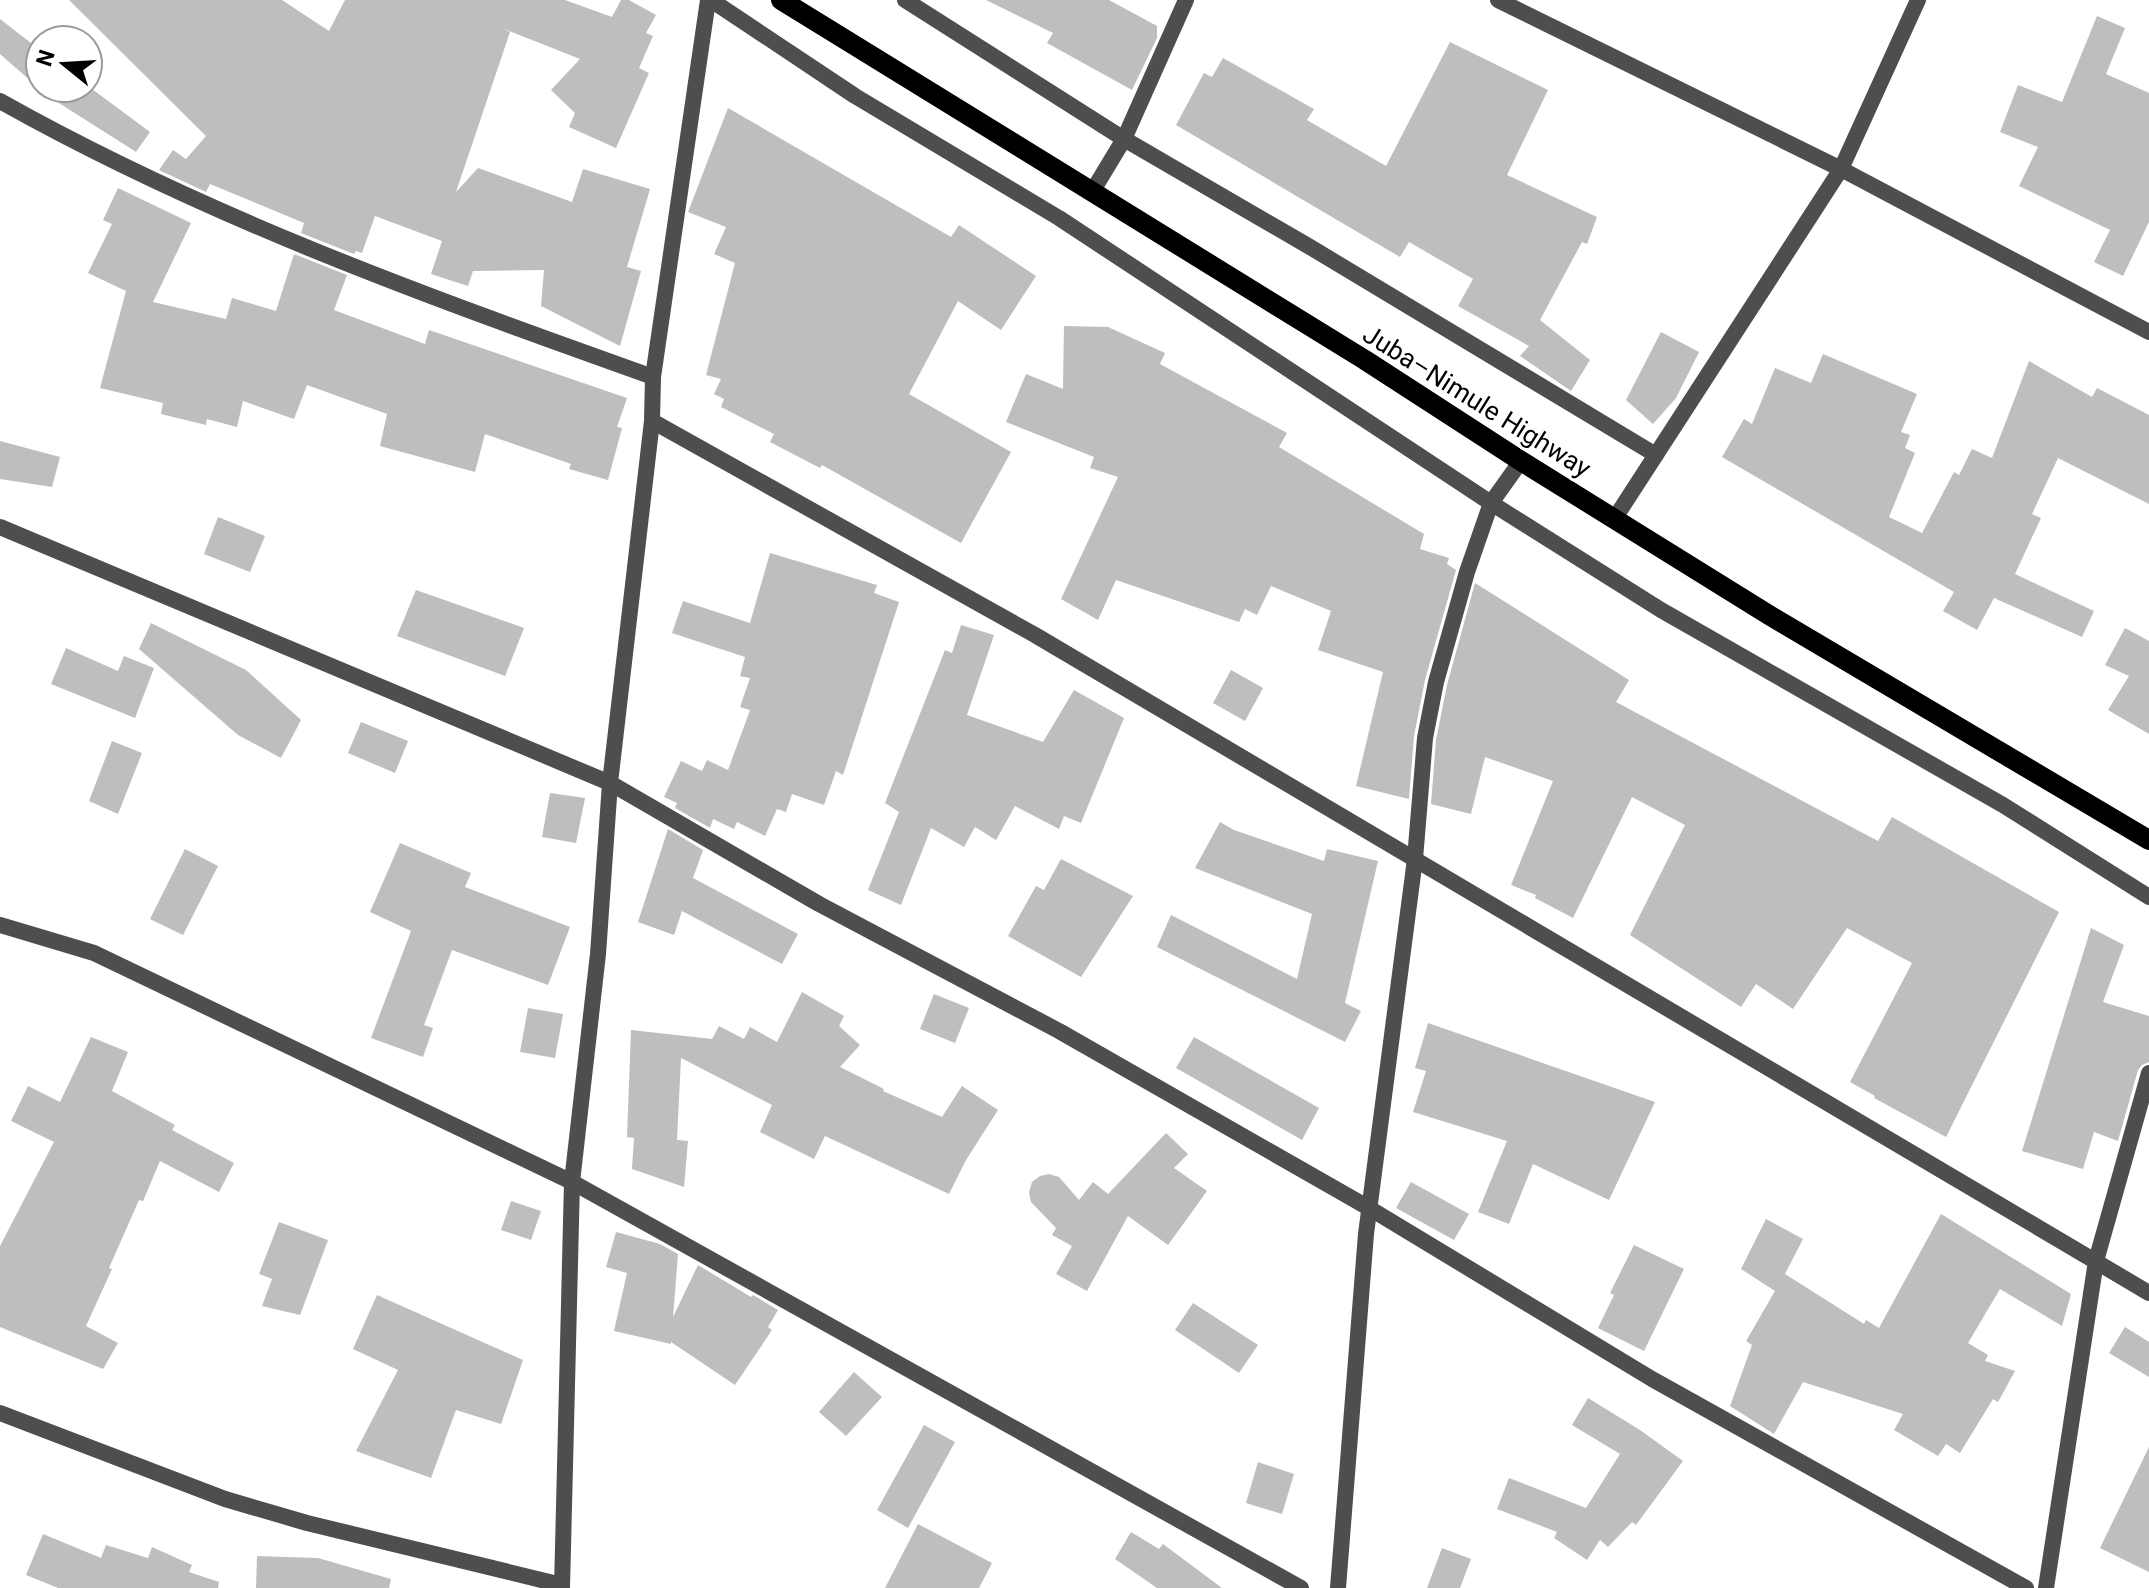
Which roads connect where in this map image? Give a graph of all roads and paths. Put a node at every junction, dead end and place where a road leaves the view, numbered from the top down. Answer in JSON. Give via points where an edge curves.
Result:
{"nodes":[{"id":1,"x":710,"y":0,"type":"edge"},
{"id":2,"x":781,"y":0,"type":"edge"},
{"id":3,"x":905,"y":0,"type":"edge"},
{"id":4,"x":1186,"y":0,"type":"edge"},
{"id":5,"x":1498,"y":0,"type":"edge"},
{"id":6,"x":1918,"y":0,"type":"edge"},
{"id":7,"x":0,"y":101,"type":"edge"},
{"id":8,"x":1124,"y":139,"type":"junction"},
{"id":9,"x":1841,"y":169,"type":"junction"},
{"id":10,"x":1092,"y":192,"type":"junction"},
{"id":11,"x":2149,"y":332,"type":"edge"},
{"id":12,"x":653,"y":377,"type":"junction"},
{"id":13,"x":652,"y":421,"type":"junction"},
{"id":14,"x":1656,"y":455,"type":"junction"},
{"id":15,"x":1521,"y":461,"type":"junction"},
{"id":16,"x":1491,"y":503,"type":"junction"},
{"id":17,"x":1615,"y":518,"type":"junction"},
{"id":18,"x":0,"y":527,"type":"edge"},
{"id":19,"x":610,"y":783,"type":"junction"},
{"id":20,"x":2149,"y":840,"type":"edge"},
{"id":21,"x":1415,"y":859,"type":"junction"},
{"id":22,"x":2149,"y":897,"type":"edge"},
{"id":23,"x":0,"y":925,"type":"edge"},
{"id":24,"x":2149,"y":1073,"type":"edge"},
{"id":25,"x":572,"y":1182,"type":"junction"},
{"id":26,"x":1369,"y":1208,"type":"junction"},
{"id":27,"x":2096,"y":1261,"type":"junction"},
{"id":28,"x":2149,"y":1293,"type":"edge"},
{"id":29,"x":0,"y":1413,"type":"edge"},
{"id":30,"x":562,"y":1586,"type":"edge"},
{"id":31,"x":1301,"y":1588,"type":"edge"},
{"id":32,"x":1338,"y":1588,"type":"edge"},
{"id":33,"x":2026,"y":1588,"type":"edge"},
{"id":34,"x":2046,"y":1588,"type":"edge"}],
"edges":[{"from":1,"to":12,"type":"street"},
{"from":1,"to":16,"type":"street","via":[[855,96],[1059,218]]},
{"from":2,"to":10,"type":"main road","name":"Juba–Nimule Highway"},
{"from":3,"to":8,"type":"street"},
{"from":4,"to":8,"type":"street"},
{"from":5,"to":9,"type":"street"},
{"from":6,"to":9,"type":"street"},
{"from":7,"to":12,"type":"street","via":[[184,195],[334,261]]},
{"from":8,"to":10,"type":"street"},
{"from":8,"to":14,"type":"street"},
{"from":9,"to":11,"type":"street"},
{"from":9,"to":14,"type":"street"},
{"from":10,"to":15,"type":"main road","name":"Juba–Nimule Highway"},
{"from":12,"to":13,"type":"street"},
{"from":13,"to":19,"type":"street"},
{"from":13,"to":21,"type":"street","via":[[1035,635]]},
{"from":14,"to":17,"type":"street"},
{"from":15,"to":16,"type":"street"},
{"from":15,"to":17,"type":"main road","name":"Juba–Nimule Highway"},
{"from":16,"to":21,"type":"street","via":[[1436,682],[1425,738]]},
{"from":16,"to":22,"type":"street","via":[[1661,610],[2003,805]]},
{"from":17,"to":20,"type":"main road","name":"Juba–Nimule Highway"},
{"from":18,"to":19,"type":"street"},
{"from":19,"to":25,"type":"street","via":[[598,954]]},
{"from":19,"to":26,"type":"street"},
{"from":21,"to":26,"type":"street"},
{"from":21,"to":27,"type":"street"},
{"from":23,"to":25,"type":"street","via":[[94,953]]},
{"from":24,"to":27,"type":"street"},
{"from":25,"to":30,"type":"street"},
{"from":25,"to":31,"type":"street"},
{"from":26,"to":32,"type":"street"},
{"from":26,"to":33,"type":"street","via":[[1652,1379]]},
{"from":27,"to":28,"type":"street"},
{"from":27,"to":34,"type":"street"},
{"from":29,"to":30,"type":"street","via":[[239,1503]]}]}
